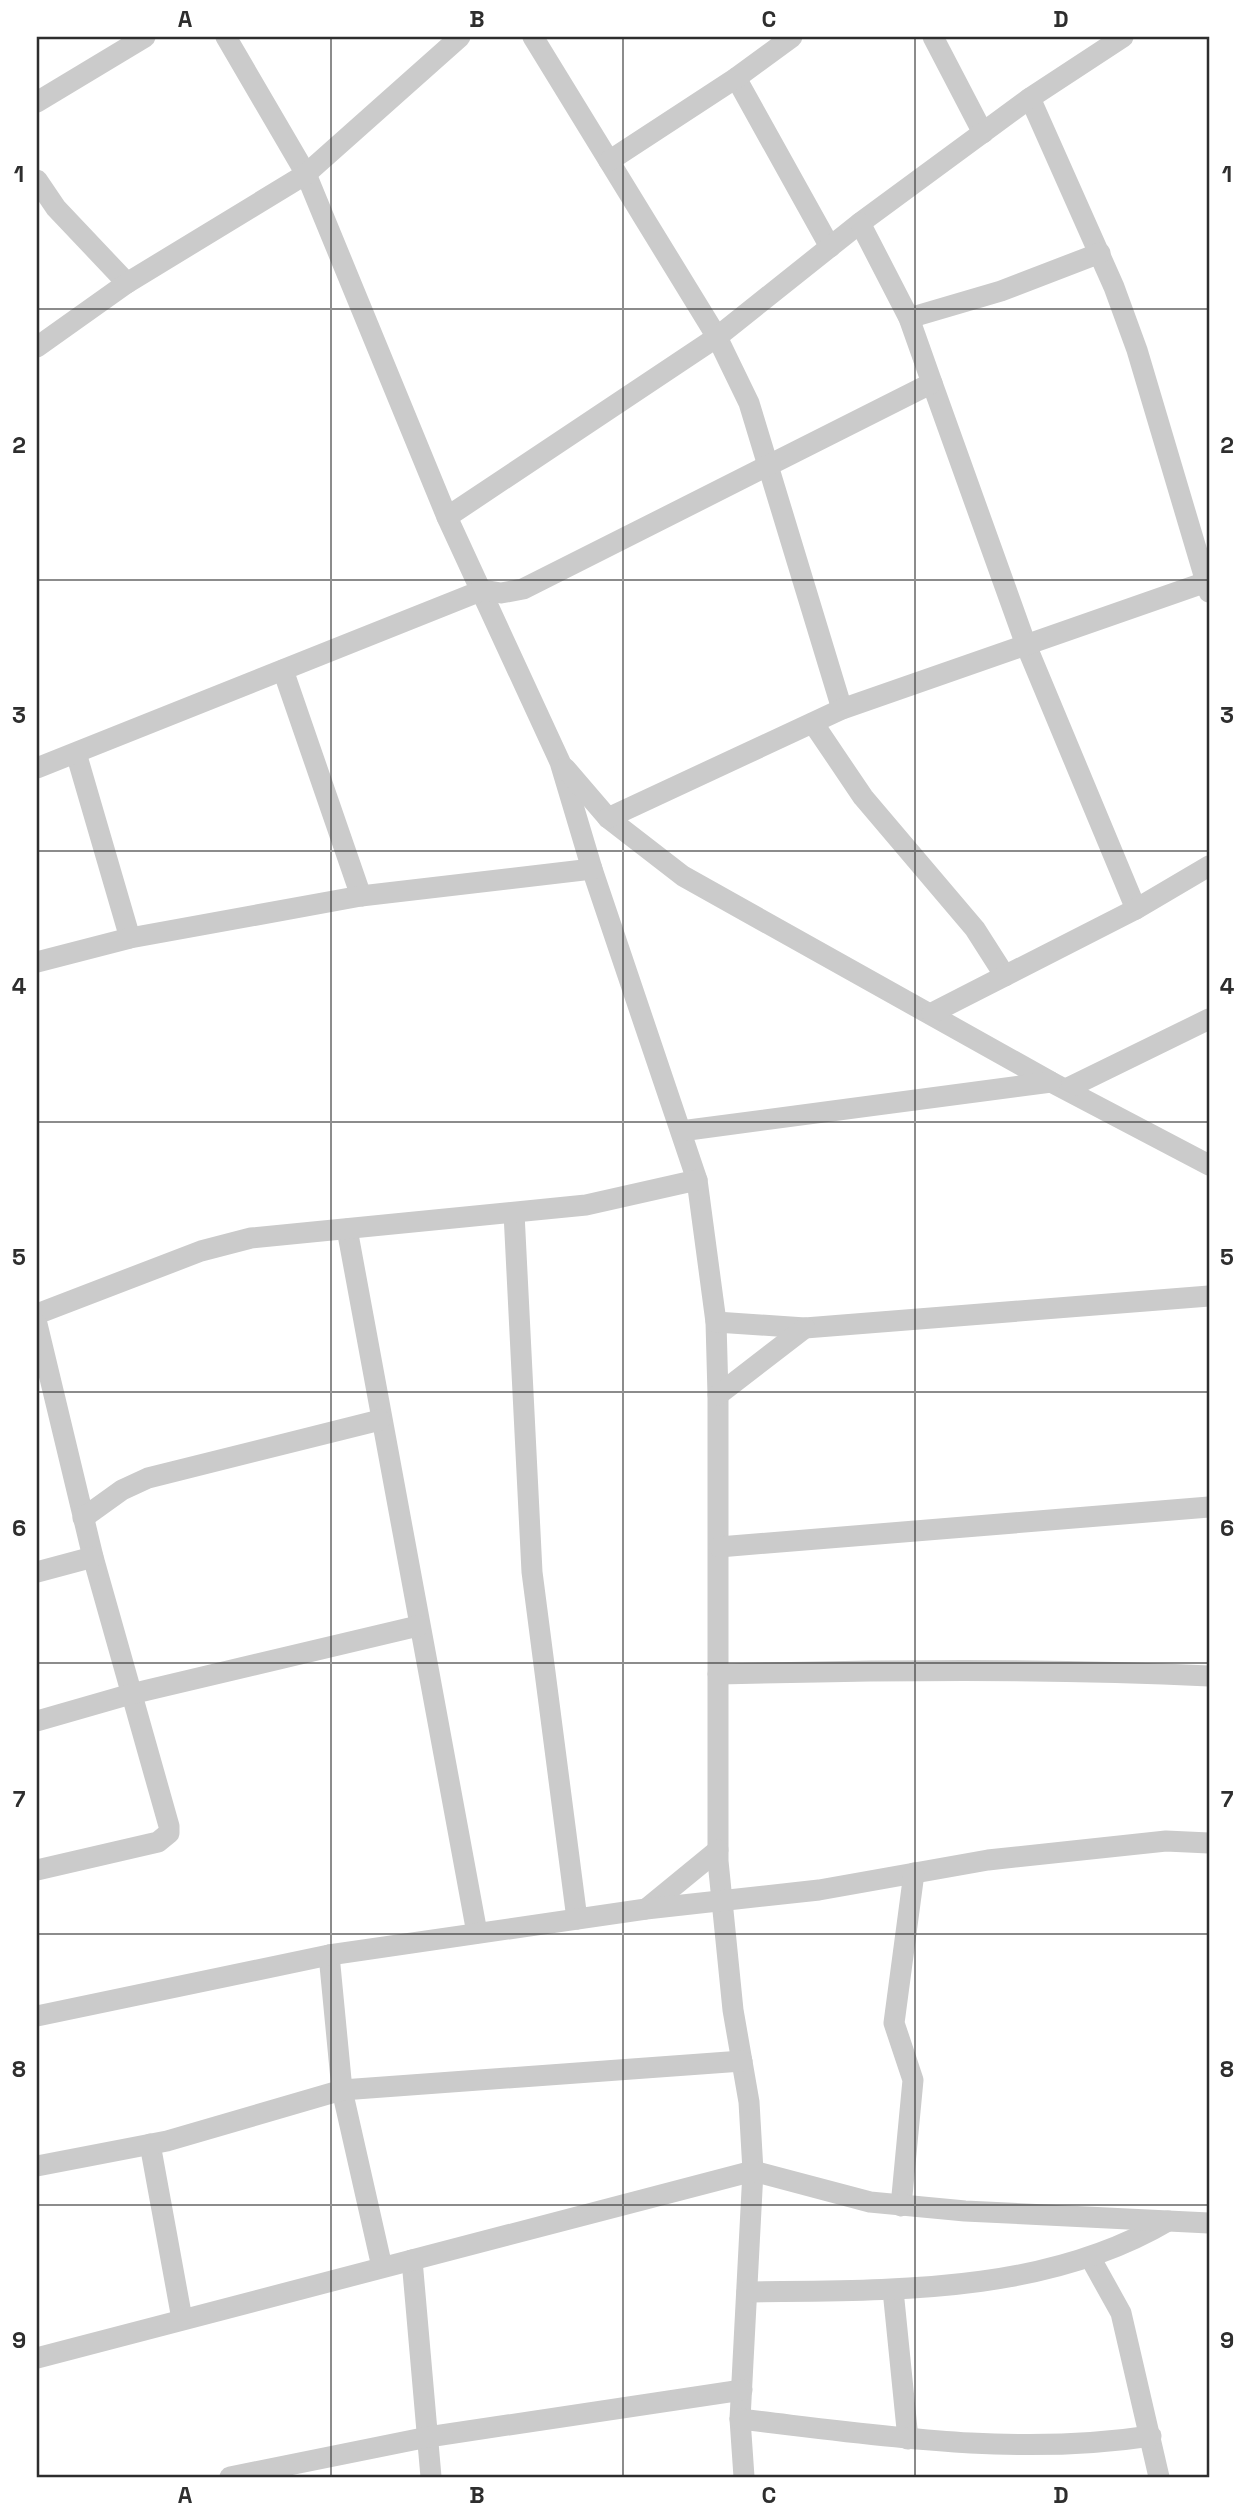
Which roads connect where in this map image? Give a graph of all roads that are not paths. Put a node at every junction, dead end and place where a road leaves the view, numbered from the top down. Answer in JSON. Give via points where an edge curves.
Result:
{"nodes":[{"id":1,"x":145,"y":37,"type":"edge"},
{"id":2,"x":226,"y":37,"type":"edge"},
{"id":3,"x":460,"y":37,"type":"edge"},
{"id":4,"x":533,"y":37,"type":"edge"},
{"id":5,"x":792,"y":37,"type":"edge"},
{"id":6,"x":933,"y":37,"type":"edge"},
{"id":7,"x":1123,"y":37,"type":"edge"},
{"id":8,"x":736,"y":78,"type":"junction"},
{"id":9,"x":1030,"y":98,"type":"junction"},
{"id":10,"x":37,"y":102,"type":"edge"},
{"id":11,"x":982,"y":133,"type":"junction"},
{"id":12,"x":609,"y":161,"type":"junction"},
{"id":13,"x":306,"y":173,"type":"junction"},
{"id":14,"x":37,"y":180,"type":"edge"},
{"id":15,"x":46,"y":210,"type":"edge"},
{"id":16,"x":860,"y":223,"type":"junction"},
{"id":17,"x":830,"y":247,"type":"junction"},
{"id":18,"x":1100,"y":253,"type":"junction"},
{"id":19,"x":127,"y":284,"type":"junction"},
{"id":20,"x":909,"y":318,"type":"junction"},
{"id":21,"x":718,"y":337,"type":"junction"},
{"id":22,"x":37,"y":347,"type":"edge"},
{"id":23,"x":932,"y":383,"type":"junction"},
{"id":24,"x":767,"y":464,"type":"junction"},
{"id":25,"x":447,"y":517,"type":"junction"},
{"id":26,"x":1208,"y":585,"type":"edge"},
{"id":27,"x":484,"y":590,"type":"junction"},
{"id":28,"x":1026,"y":645,"type":"junction"},
{"id":29,"x":284,"y":670,"type":"junction"},
{"id":30,"x":842,"y":709,"type":"junction"},
{"id":31,"x":813,"y":723,"type":"junction"},
{"id":32,"x":76,"y":752,"type":"junction"},
{"id":33,"x":560,"y":762,"type":"junction"},
{"id":34,"x":37,"y":768,"type":"edge"},
{"id":35,"x":608,"y":818,"type":"junction"},
{"id":36,"x":1209,"y":866,"type":"edge"},
{"id":37,"x":592,"y":869,"type":"junction"},
{"id":38,"x":361,"y":896,"type":"junction"},
{"id":39,"x":1136,"y":909,"type":"junction"},
{"id":40,"x":130,"y":938,"type":"junction"},
{"id":41,"x":37,"y":962,"type":"edge"},
{"id":42,"x":1005,"y":976,"type":"junction"},
{"id":43,"x":932,"y":1013,"type":"junction"},
{"id":44,"x":1209,"y":1019,"type":"edge"},
{"id":45,"x":1059,"y":1085,"type":"junction"},
{"id":46,"x":681,"y":1131,"type":"junction"},
{"id":47,"x":1209,"y":1164,"type":"edge"},
{"id":48,"x":697,"y":1180,"type":"junction"},
{"id":49,"x":514,"y":1213,"type":"junction"},
{"id":50,"x":347,"y":1228,"type":"junction"},
{"id":51,"x":1209,"y":1296,"type":"edge"},
{"id":52,"x":37,"y":1314,"type":"edge"},
{"id":53,"x":716,"y":1322,"type":"junction"},
{"id":54,"x":37,"y":1324,"type":"edge"},
{"id":55,"x":805,"y":1328,"type":"junction"},
{"id":56,"x":718,"y":1395,"type":"junction"},
{"id":57,"x":380,"y":1420,"type":"junction"},
{"id":58,"x":1209,"y":1507,"type":"edge"},
{"id":59,"x":83,"y":1518,"type":"junction"},
{"id":60,"x":719,"y":1546,"type":"junction"},
{"id":61,"x":93,"y":1557,"type":"junction"},
{"id":62,"x":37,"y":1572,"type":"edge"},
{"id":63,"x":418,"y":1626,"type":"junction"},
{"id":64,"x":718,"y":1674,"type":"junction"},
{"id":65,"x":1209,"y":1676,"type":"edge"},
{"id":66,"x":131,"y":1694,"type":"junction"},
{"id":67,"x":37,"y":1721,"type":"edge"},
{"id":68,"x":1209,"y":1843,"type":"edge"},
{"id":69,"x":718,"y":1850,"type":"junction"},
{"id":70,"x":37,"y":1870,"type":"edge"},
{"id":71,"x":914,"y":1873,"type":"junction"},
{"id":72,"x":721,"y":1900,"type":"junction"},
{"id":73,"x":646,"y":1909,"type":"junction"},
{"id":74,"x":577,"y":1919,"type":"junction"},
{"id":75,"x":477,"y":1933,"type":"junction"},
{"id":76,"x":329,"y":1955,"type":"junction"},
{"id":77,"x":37,"y":2016,"type":"edge"},
{"id":78,"x":742,"y":2061,"type":"junction"},
{"id":79,"x":342,"y":2090,"type":"junction"},
{"id":80,"x":150,"y":2144,"type":"junction"},
{"id":81,"x":37,"y":2166,"type":"edge"},
{"id":82,"x":753,"y":2171,"type":"junction"},
{"id":83,"x":901,"y":2206,"type":"junction"},
{"id":84,"x":1168,"y":2221,"type":"junction"},
{"id":85,"x":1209,"y":2223,"type":"edge"},
{"id":86,"x":1091,"y":2259,"type":"junction"},
{"id":87,"x":412,"y":2260,"type":"junction"},
{"id":88,"x":382,"y":2267,"type":"junction"},
{"id":89,"x":893,"y":2290,"type":"junction"},
{"id":90,"x":747,"y":2292,"type":"junction"},
{"id":91,"x":182,"y":2319,"type":"junction"},
{"id":92,"x":37,"y":2358,"type":"edge"},
{"id":93,"x":742,"y":2390,"type":"junction"},
{"id":94,"x":740,"y":2418,"type":"junction"},
{"id":95,"x":428,"y":2437,"type":"junction"},
{"id":96,"x":1151,"y":2437,"type":"junction"},
{"id":97,"x":908,"y":2439,"type":"junction"},
{"id":98,"x":230,"y":2477,"type":"edge"},
{"id":99,"x":431,"y":2477,"type":"edge"},
{"id":100,"x":744,"y":2477,"type":"edge"},
{"id":101,"x":1159,"y":2477,"type":"edge"}],
"edges":[{"from":1,"to":10,"type":"street"},
{"from":2,"to":13,"type":"street"},
{"from":3,"to":13,"type":"street"},
{"from":4,"to":12,"type":"street"},
{"from":5,"to":8,"type":"street"},
{"from":6,"to":11,"type":"street"},
{"from":7,"to":9,"type":"street"},
{"from":8,"to":12,"type":"street"},
{"from":8,"to":17,"type":"street"},
{"from":9,"to":11,"type":"street"},
{"from":9,"to":18,"type":"street"},
{"from":11,"to":16,"type":"street"},
{"from":12,"to":21,"type":"street"},
{"from":13,"to":19,"type":"street"},
{"from":13,"to":25,"type":"street"},
{"from":14,"to":15,"type":"street"},
{"from":15,"to":19,"type":"street"},
{"from":16,"to":17,"type":"street"},
{"from":16,"to":20,"type":"street"},
{"from":17,"to":21,"type":"street"},
{"from":18,"to":20,"type":"street","via":[[1001,291]]},
{"from":18,"to":26,"type":"street","via":[[1136,350]]},
{"from":19,"to":22,"type":"street"},
{"from":20,"to":23,"type":"street"},
{"from":21,"to":24,"type":"street","via":[[749,403]]},
{"from":21,"to":25,"type":"street"},
{"from":23,"to":24,"type":"street"},
{"from":23,"to":28,"type":"street"},
{"from":24,"to":27,"type":"street","via":[[523,589]]},
{"from":24,"to":30,"type":"street"},
{"from":25,"to":27,"type":"street"},
{"from":26,"to":28,"type":"street"},
{"from":27,"to":29,"type":"street"},
{"from":27,"to":33,"type":"street"},
{"from":28,"to":30,"type":"street"},
{"from":28,"to":39,"type":"street"},
{"from":29,"to":32,"type":"street"},
{"from":29,"to":38,"type":"street"},
{"from":30,"to":31,"type":"street"},
{"from":31,"to":35,"type":"street"},
{"from":31,"to":42,"type":"street","via":[[863,797],[975,929]]},
{"from":32,"to":34,"type":"street"},
{"from":32,"to":40,"type":"street"},
{"from":33,"to":35,"type":"street"},
{"from":33,"to":37,"type":"street"},
{"from":35,"to":43,"type":"street","via":[[683,876]]},
{"from":36,"to":39,"type":"street"},
{"from":37,"to":38,"type":"street"},
{"from":37,"to":46,"type":"street"},
{"from":38,"to":40,"type":"street"},
{"from":39,"to":42,"type":"street"},
{"from":40,"to":41,"type":"street"},
{"from":42,"to":43,"type":"street"},
{"from":43,"to":45,"type":"street"},
{"from":44,"to":45,"type":"street"},
{"from":45,"to":46,"type":"street"},
{"from":45,"to":47,"type":"street"},
{"from":46,"to":48,"type":"street"},
{"from":48,"to":49,"type":"street","via":[[586,1205]]},
{"from":48,"to":53,"type":"street"},
{"from":49,"to":50,"type":"street"},
{"from":49,"to":74,"type":"street","via":[[532,1572]]},
{"from":50,"to":52,"type":"street","via":[[251,1237],[201,1251]]},
{"from":50,"to":57,"type":"street"},
{"from":51,"to":55,"type":"street"},
{"from":53,"to":55,"type":"street"},
{"from":53,"to":56,"type":"street"},
{"from":54,"to":59,"type":"street"},
{"from":55,"to":56,"type":"street"},
{"from":56,"to":60,"type":"street"},
{"from":57,"to":59,"type":"street","via":[[148,1478]]},
{"from":57,"to":63,"type":"street"},
{"from":58,"to":60,"type":"street"},
{"from":59,"to":61,"type":"street"},
{"from":60,"to":64,"type":"street"},
{"from":61,"to":62,"type":"street"},
{"from":61,"to":66,"type":"street"},
{"from":63,"to":66,"type":"street"},
{"from":63,"to":75,"type":"street"},
{"from":64,"to":65,"type":"street","via":[[960,1669]]},
{"from":64,"to":69,"type":"street"},
{"from":66,"to":67,"type":"street"},
{"from":66,"to":70,"type":"street","via":[[169,1833],[158,1842]]},
{"from":68,"to":71,"type":"street","via":[[1166,1841],[988,1860]]},
{"from":69,"to":72,"type":"street"},
{"from":69,"to":73,"type":"street"},
{"from":71,"to":72,"type":"street","via":[[819,1890]]},
{"from":71,"to":83,"type":"street","via":[[894,2023],[913,2088]]},
{"from":72,"to":73,"type":"street"},
{"from":72,"to":78,"type":"street"},
{"from":73,"to":74,"type":"street"},
{"from":74,"to":75,"type":"street"},
{"from":75,"to":76,"type":"street"},
{"from":76,"to":77,"type":"street"},
{"from":76,"to":79,"type":"street"},
{"from":78,"to":79,"type":"street"},
{"from":78,"to":82,"type":"street"},
{"from":79,"to":80,"type":"street"},
{"from":79,"to":88,"type":"street"},
{"from":80,"to":81,"type":"street"},
{"from":80,"to":91,"type":"street"},
{"from":82,"to":83,"type":"street","via":[[870,2203]]},
{"from":82,"to":87,"type":"street"},
{"from":82,"to":90,"type":"street"},
{"from":83,"to":84,"type":"street"},
{"from":84,"to":85,"type":"street"},
{"from":84,"to":86,"type":"street"},
{"from":86,"to":89,"type":"street","via":[[994,2279]]},
{"from":86,"to":96,"type":"street","via":[[1121,2312]]},
{"from":87,"to":88,"type":"street"},
{"from":87,"to":95,"type":"street"},
{"from":88,"to":91,"type":"street"},
{"from":89,"to":90,"type":"street"},
{"from":89,"to":97,"type":"street"},
{"from":90,"to":93,"type":"street"},
{"from":91,"to":92,"type":"street"},
{"from":93,"to":94,"type":"street"},
{"from":93,"to":95,"type":"street"},
{"from":94,"to":97,"type":"street"},
{"from":94,"to":100,"type":"street"},
{"from":95,"to":98,"type":"street"},
{"from":95,"to":99,"type":"street"},
{"from":96,"to":97,"type":"street","via":[[1052,2446]]},
{"from":96,"to":101,"type":"street"}]}
